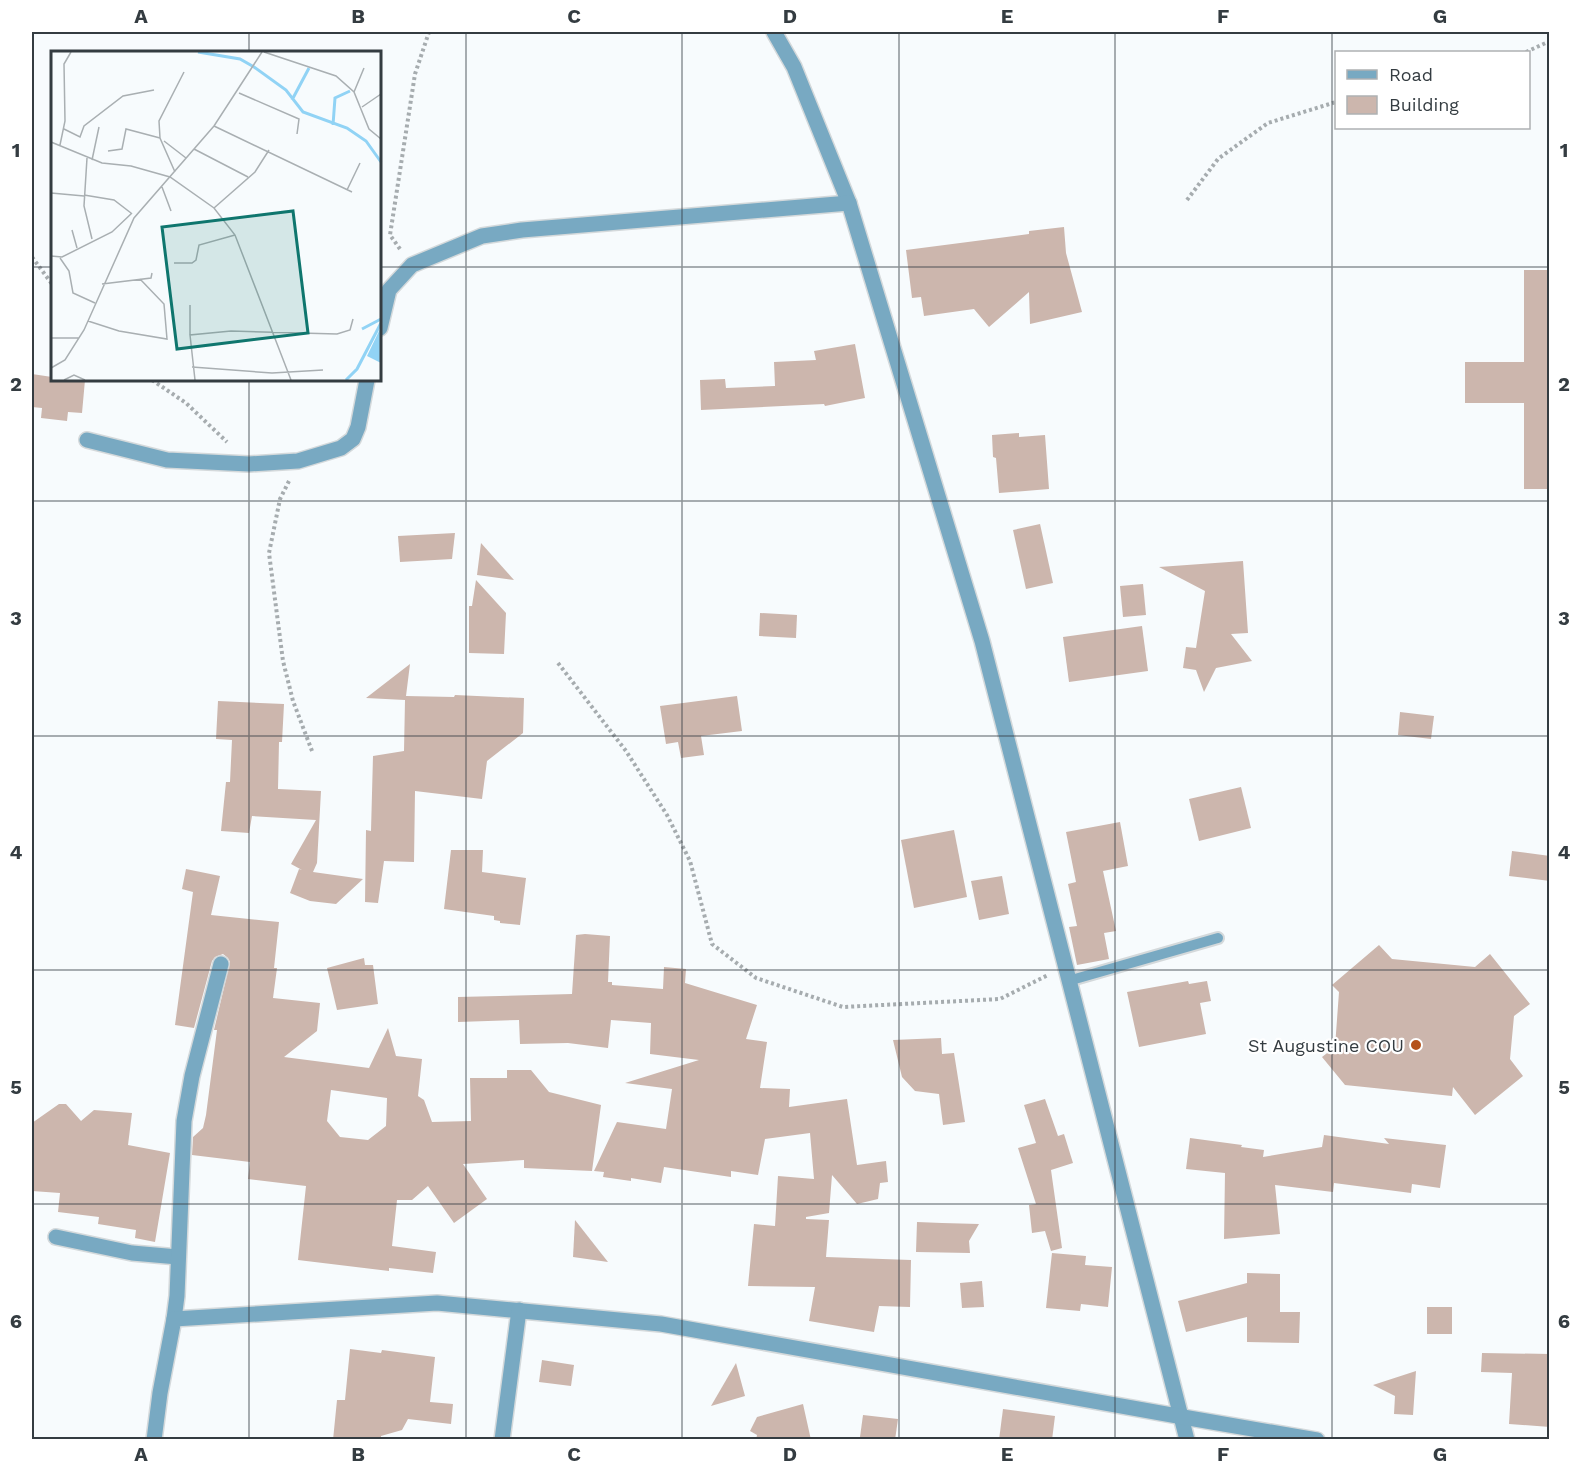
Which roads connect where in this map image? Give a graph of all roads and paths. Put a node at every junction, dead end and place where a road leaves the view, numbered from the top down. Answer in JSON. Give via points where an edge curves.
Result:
{"nodes":[{"id":1,"x":429,"y":32,"type":"edge"},
{"id":2,"x":774,"y":32,"type":"edge"},
{"id":3,"x":1550,"y":41,"type":"edge"},
{"id":4,"x":1528,"y":51,"type":"edge"},
{"id":5,"x":1335,"y":102,"type":"edge"},
{"id":6,"x":1187,"y":200,"type":"dead end"},
{"id":7,"x":849,"y":203,"type":"junction"},
{"id":8,"x":32,"y":257,"type":"edge"},
{"id":9,"x":412,"y":265,"type":"junction"},
{"id":10,"x":51,"y":283,"type":"edge"},
{"id":11,"x":381,"y":324,"type":"edge"},
{"id":12,"x":153,"y":381,"type":"edge"},
{"id":13,"x":367,"y":381,"type":"edge"},
{"id":14,"x":87,"y":440,"type":"dead end"},
{"id":15,"x":298,"y":461,"type":"junction"},
{"id":16,"x":249,"y":464,"type":"junction"},
{"id":17,"x":558,"y":663,"type":"dead end"},
{"id":18,"x":312,"y":751,"type":"dead end"},
{"id":19,"x":1218,"y":938,"type":"dead end"},
{"id":20,"x":221,"y":964,"type":"dead end"},
{"id":21,"x":1066,"y":974,"type":"junction"},
{"id":22,"x":56,"y":1237,"type":"dead end"},
{"id":23,"x":178,"y":1257,"type":"junction"},
{"id":24,"x":519,"y":1311,"type":"junction"},
{"id":25,"x":174,"y":1319,"type":"junction"},
{"id":26,"x":1183,"y":1418,"type":"junction"},
{"id":27,"x":154,"y":1440,"type":"edge"},
{"id":28,"x":502,"y":1440,"type":"edge"},
{"id":29,"x":1187,"y":1440,"type":"edge"},
{"id":30,"x":1317,"y":1440,"type":"edge"}],
"edges":[{"from":1,"to":9,"type":"path","via":[[416,74],[390,235]]},
{"from":2,"to":7,"type":"street","via":[[794,68]]},
{"from":3,"to":4,"type":"path"},
{"from":5,"to":6,"type":"path","via":[[1268,123],[1218,159]]},
{"from":7,"to":9,"type":"street","via":[[492,234]]},
{"from":7,"to":21,"type":"street","via":[[982,641]]},
{"from":8,"to":10,"type":"path"},
{"from":9,"to":11,"type":"street","via":[[389,290]]},
{"from":12,"to":16,"type":"path","via":[[186,403]]},
{"from":13,"to":15,"type":"street","via":[[353,439],[341,448]]},
{"from":14,"to":16,"type":"street","via":[[167,460]]},
{"from":15,"to":16,"type":"street"},
{"from":15,"to":18,"type":"path","via":[[280,499],[269,553],[284,661],[293,701]]},
{"from":17,"to":21,"type":"path","via":[[627,750],[667,815],[690,861],[712,944],[756,978],[843,1007],[1000,999]]},
{"from":19,"to":21,"type":"lane"},
{"from":20,"to":23,"type":"street","via":[[185,1110]]},
{"from":21,"to":26,"type":"street"},
{"from":22,"to":23,"type":"street","via":[[132,1253]]},
{"from":23,"to":25,"type":"street"},
{"from":24,"to":25,"type":"street","via":[[437,1303]]},
{"from":24,"to":26,"type":"street","via":[[661,1324]]},
{"from":24,"to":28,"type":"street"},
{"from":25,"to":27,"type":"street"},
{"from":26,"to":29,"type":"street"},
{"from":26,"to":30,"type":"street"}]}
